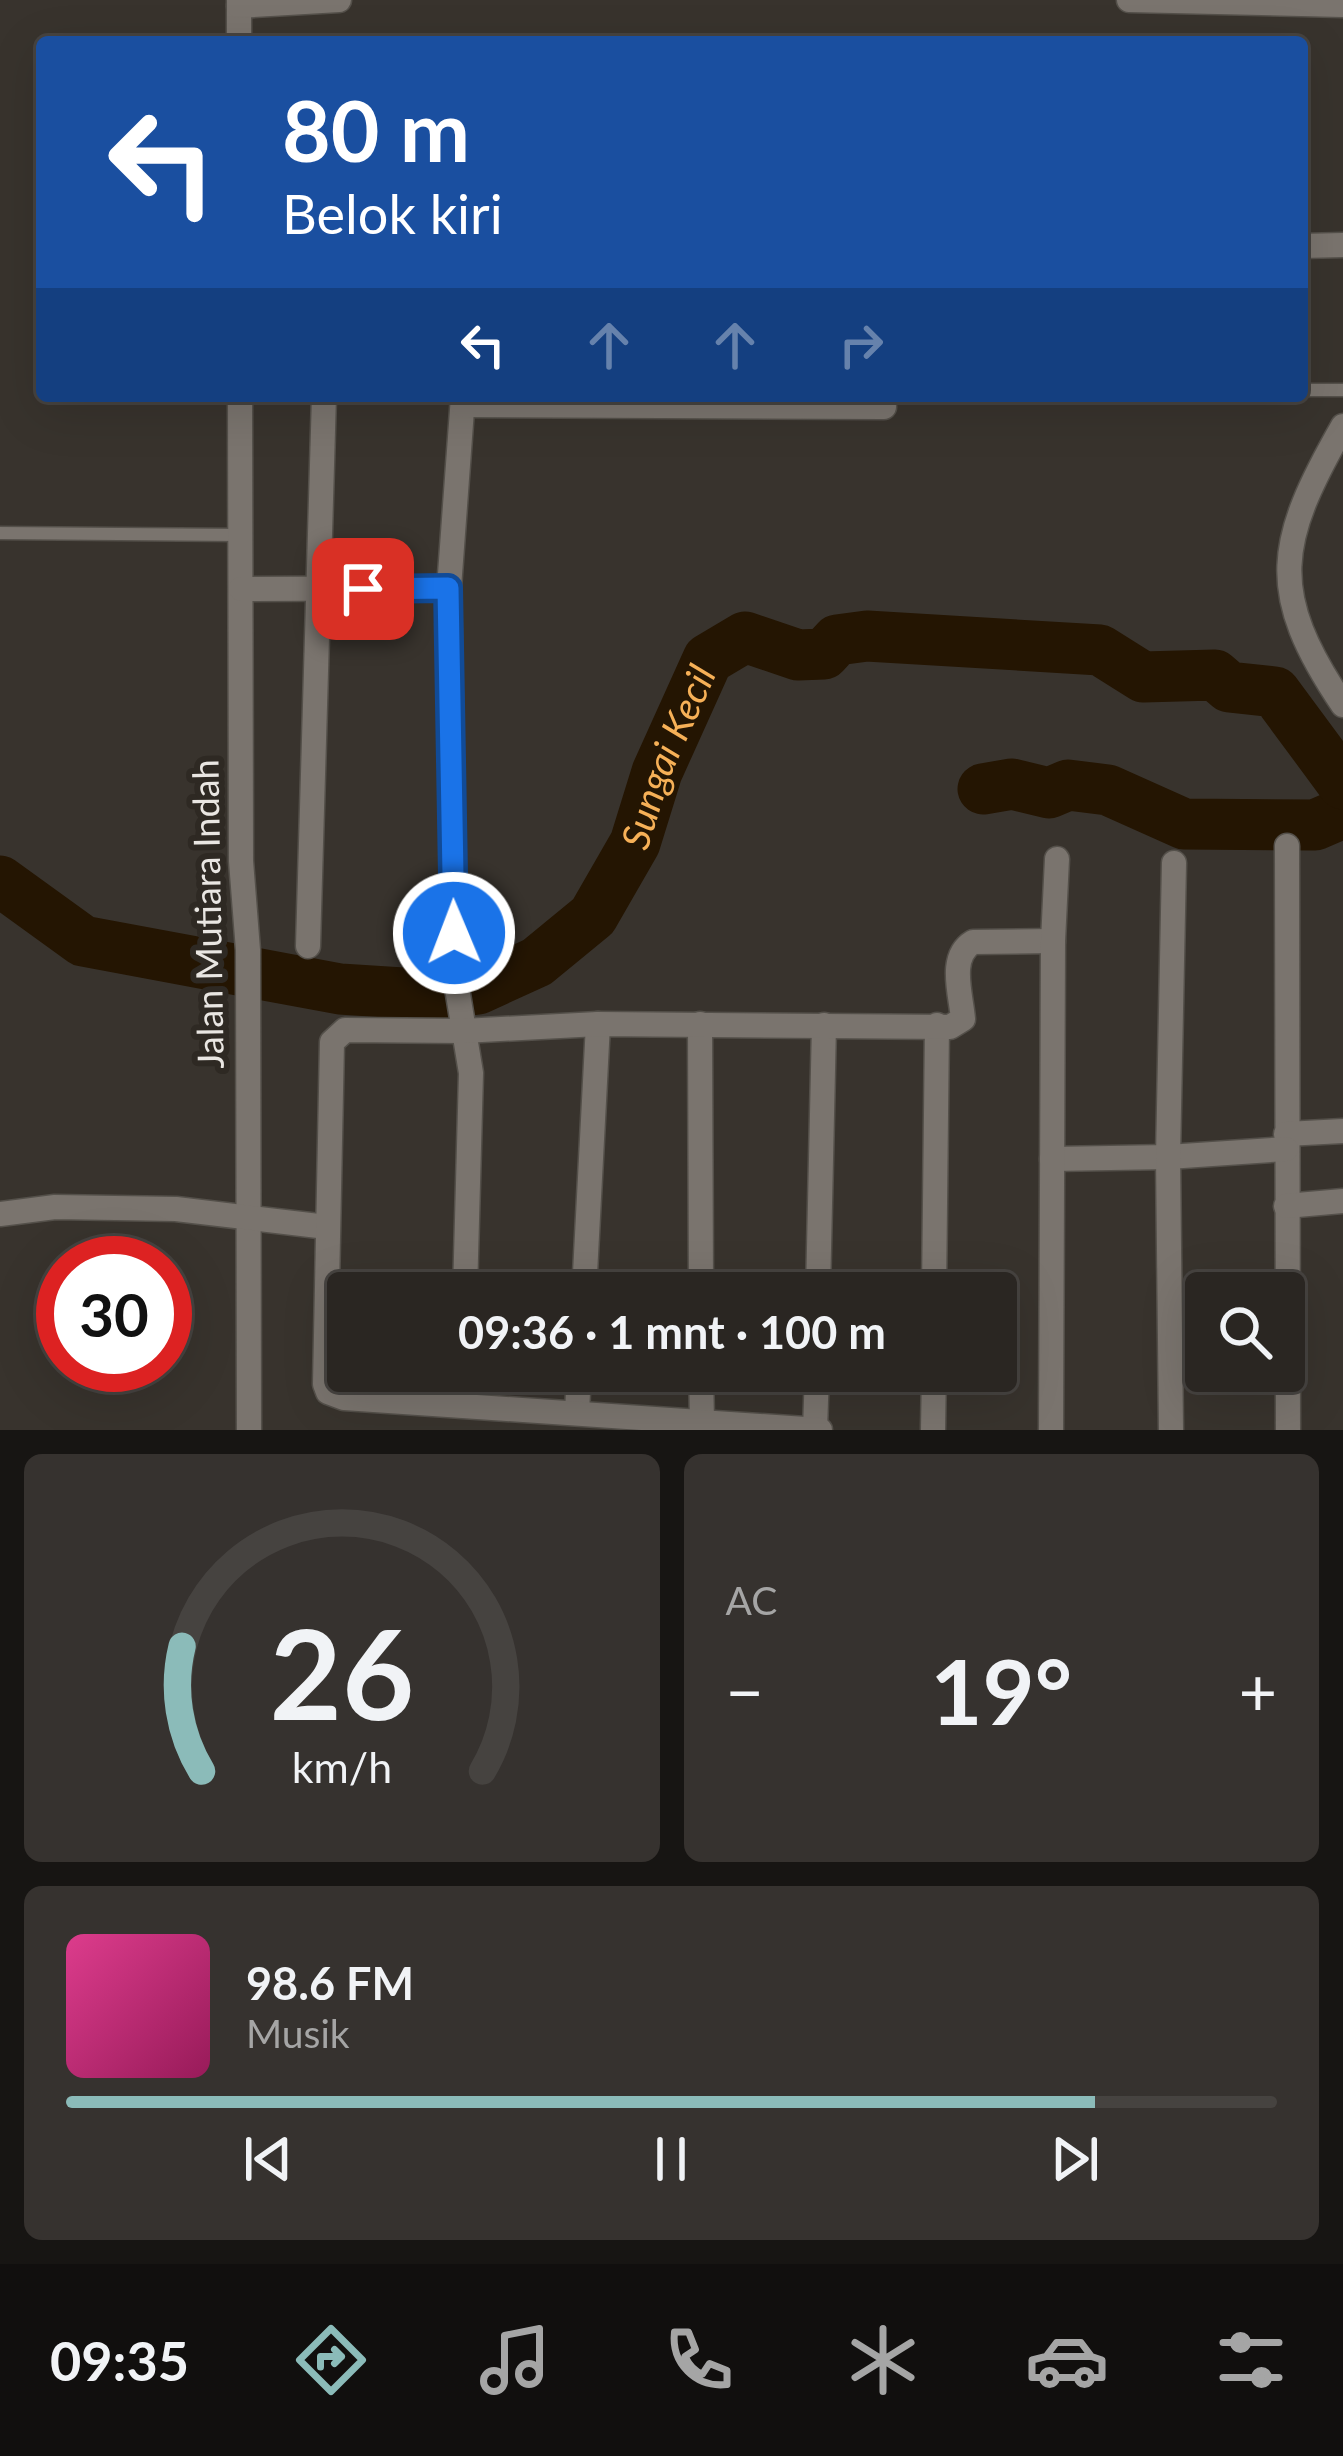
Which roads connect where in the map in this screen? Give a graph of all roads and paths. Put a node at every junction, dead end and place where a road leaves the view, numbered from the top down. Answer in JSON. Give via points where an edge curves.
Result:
{"nodes":[{"id":1,"x":339,"y":0,"type":"edge"},
{"id":2,"x":1129,"y":0,"type":"edge"},
{"id":3,"x":1198,"y":1,"type":"edge"},
{"id":4,"x":239,"y":3,"type":"edge"},
{"id":5,"x":1343,"y":4,"type":"edge"},
{"id":6,"x":239,"y":36,"type":"edge"},
{"id":7,"x":1343,"y":245,"type":"edge"},
{"id":8,"x":1308,"y":246,"type":"edge"},
{"id":9,"x":1308,"y":390,"type":"edge"},
{"id":10,"x":1343,"y":390,"type":"edge"},
{"id":11,"x":240,"y":402,"type":"edge"},
{"id":12,"x":324,"y":402,"type":"edge"},
{"id":13,"x":463,"y":402,"type":"edge"},
{"id":14,"x":547,"y":402,"type":"edge"},
{"id":15,"x":884,"y":406,"type":"dead end"},
{"id":16,"x":1343,"y":426,"type":"edge"},
{"id":17,"x":0,"y":533,"type":"edge"},
{"id":18,"x":240,"y":536,"type":"junction"},
{"id":19,"x":448,"y":588,"type":"junction"},
{"id":20,"x":241,"y":589,"type":"junction"},
{"id":21,"x":321,"y":589,"type":"junction"},
{"id":22,"x":1343,"y":705,"type":"edge"},
{"id":23,"x":1287,"y":846,"type":"dead end"},
{"id":24,"x":1057,"y":859,"type":"dead end"},
{"id":25,"x":1174,"y":863,"type":"dead end"},
{"id":26,"x":1053,"y":941,"type":"junction"},
{"id":27,"x":308,"y":946,"type":"dead end"},
{"id":28,"x":461,"y":1021,"type":"junction"},
{"id":29,"x":598,"y":1024,"type":"junction"},
{"id":30,"x":700,"y":1024,"type":"junction"},
{"id":31,"x":824,"y":1024,"type":"junction"},
{"id":32,"x":937,"y":1025,"type":"junction"},
{"id":33,"x":1343,"y":1131,"type":"edge"},
{"id":34,"x":1286,"y":1142,"type":"junction"},
{"id":35,"x":1168,"y":1157,"type":"junction"},
{"id":36,"x":1052,"y":1159,"type":"junction"},
{"id":37,"x":1343,"y":1201,"type":"edge"},
{"id":38,"x":1286,"y":1206,"type":"junction"},
{"id":39,"x":0,"y":1214,"type":"edge"},
{"id":40,"x":248,"y":1220,"type":"junction"},
{"id":41,"x":327,"y":1226,"type":"junction"},
{"id":42,"x":466,"y":1272,"type":"edge"},
{"id":43,"x":585,"y":1272,"type":"edge"},
{"id":44,"x":701,"y":1272,"type":"edge"},
{"id":45,"x":818,"y":1272,"type":"edge"},
{"id":46,"x":934,"y":1272,"type":"edge"},
{"id":47,"x":462,"y":1392,"type":"edge"},
{"id":48,"x":578,"y":1392,"type":"edge"},
{"id":49,"x":701,"y":1392,"type":"edge"},
{"id":50,"x":817,"y":1392,"type":"edge"},
{"id":51,"x":934,"y":1392,"type":"edge"},
{"id":52,"x":462,"y":1404,"type":"junction"},
{"id":53,"x":577,"y":1413,"type":"junction"},
{"id":54,"x":701,"y":1421,"type":"junction"},
{"id":55,"x":249,"y":1430,"type":"edge"},
{"id":56,"x":818,"y":1430,"type":"edge"},
{"id":57,"x":933,"y":1430,"type":"edge"},
{"id":58,"x":1051,"y":1430,"type":"edge"},
{"id":59,"x":1172,"y":1430,"type":"edge"},
{"id":60,"x":1288,"y":1430,"type":"edge"}],
"edges":[{"from":1,"to":4,"type":"street"},
{"from":2,"to":3,"type":"street"},
{"from":3,"to":5,"type":"street"},
{"from":4,"to":6,"type":"street"},
{"from":7,"to":8,"type":"street"},
{"from":9,"to":10,"type":"lane"},
{"from":11,"to":18,"type":"street","name":"Jalan Mutiara Indah"},
{"from":12,"to":21,"type":"street"},
{"from":13,"to":19,"type":"street"},
{"from":14,"to":15,"type":"street"},
{"from":16,"to":22,"type":"street","via":[[1291,537],[1288,595],[1308,653]]},
{"from":17,"to":18,"type":"lane"},
{"from":18,"to":20,"type":"street","name":"Jalan Mutiara Indah"},
{"from":19,"to":21,"type":"street"},
{"from":19,"to":28,"type":"street"},
{"from":20,"to":21,"type":"street"},
{"from":20,"to":40,"type":"street","name":"Jalan Mutiara Indah"},
{"from":21,"to":27,"type":"street"},
{"from":23,"to":34,"type":"street"},
{"from":24,"to":26,"type":"street"},
{"from":25,"to":35,"type":"street"},
{"from":26,"to":32,"type":"street","via":[[965,946],[958,958],[963,1019]]},
{"from":26,"to":36,"type":"street"},
{"from":28,"to":29,"type":"street"},
{"from":28,"to":41,"type":"street","via":[[345,1030],[332,1042]]},
{"from":28,"to":42,"type":"street","via":[[471,1073]]},
{"from":29,"to":30,"type":"street"},
{"from":29,"to":43,"type":"street"},
{"from":30,"to":31,"type":"street"},
{"from":30,"to":44,"type":"street"},
{"from":31,"to":32,"type":"street"},
{"from":31,"to":45,"type":"street"},
{"from":32,"to":46,"type":"street"},
{"from":33,"to":34,"type":"street"},
{"from":34,"to":35,"type":"street"},
{"from":34,"to":38,"type":"street"},
{"from":35,"to":36,"type":"street"},
{"from":35,"to":59,"type":"street"},
{"from":36,"to":58,"type":"street"},
{"from":37,"to":38,"type":"street"},
{"from":38,"to":60,"type":"street"},
{"from":39,"to":40,"type":"street","via":[[176,1209]]},
{"from":40,"to":41,"type":"street"},
{"from":40,"to":55,"type":"street","name":"Jalan Mutiara Indah"},
{"from":41,"to":52,"type":"street","via":[[328,1392]]},
{"from":47,"to":52,"type":"street"},
{"from":48,"to":53,"type":"street"},
{"from":49,"to":54,"type":"street"},
{"from":50,"to":56,"type":"street"},
{"from":51,"to":57,"type":"street"},
{"from":52,"to":53,"type":"street"},
{"from":53,"to":54,"type":"street"},
{"from":54,"to":56,"type":"street"}]}
